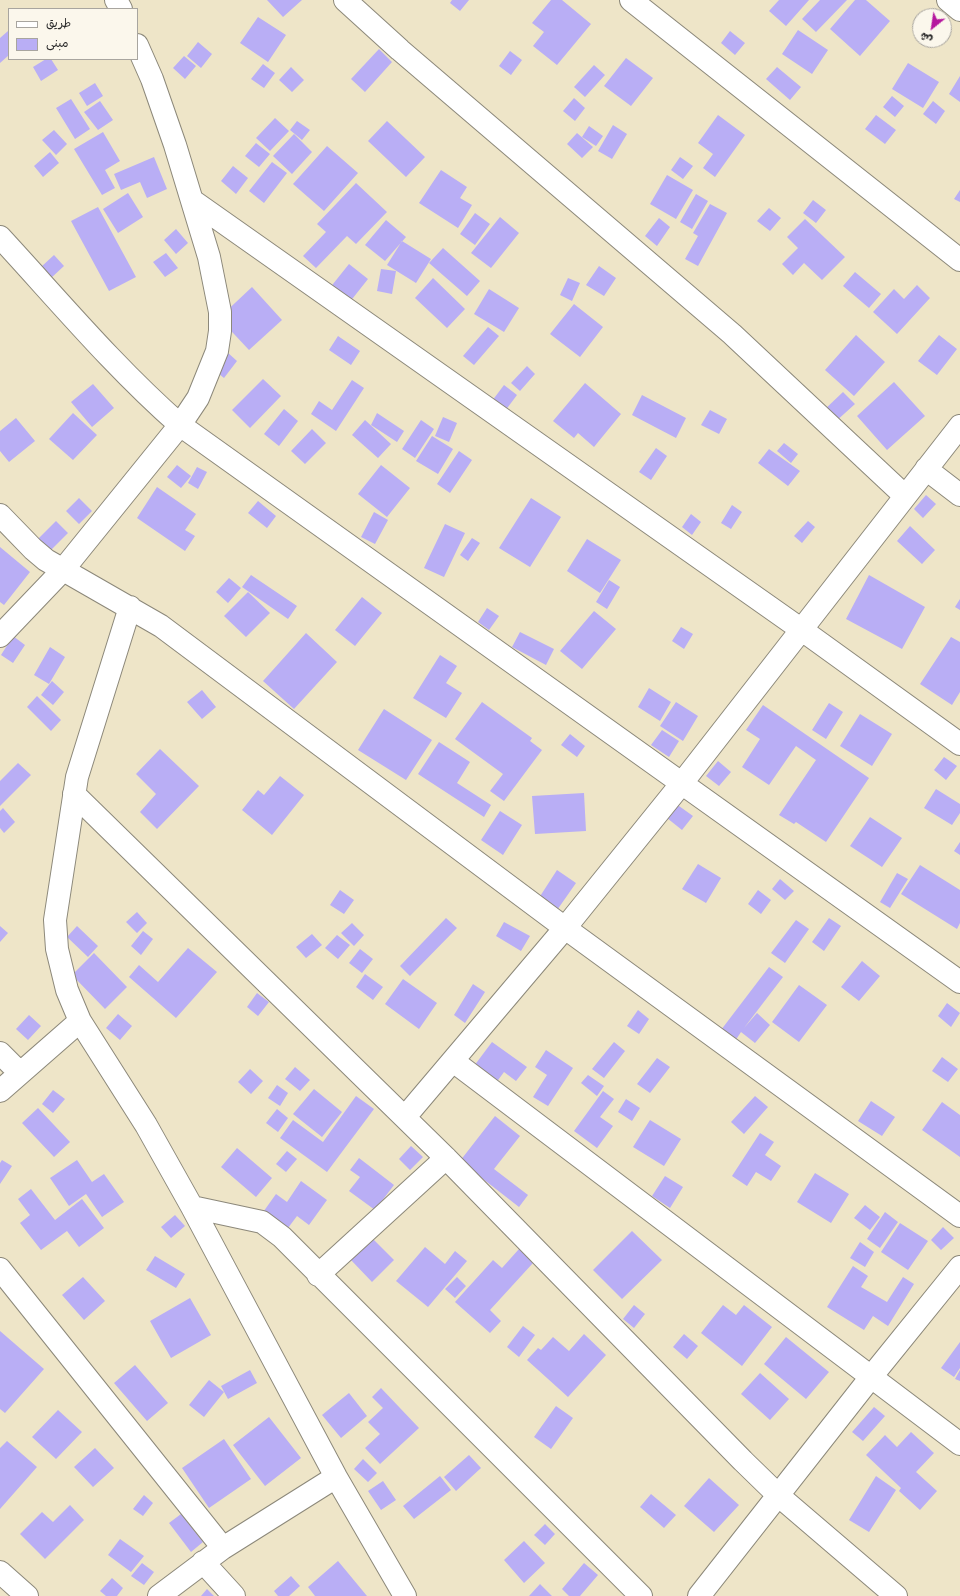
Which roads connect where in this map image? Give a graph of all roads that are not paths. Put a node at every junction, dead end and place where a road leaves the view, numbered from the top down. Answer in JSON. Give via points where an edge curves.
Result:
{"nodes":[{"id":1,"x":345,"y":0,"type":"edge"},
{"id":2,"x":631,"y":0,"type":"edge"},
{"id":3,"x":948,"y":0,"type":"edge"},
{"id":4,"x":960,"y":10,"type":"edge"},
{"id":5,"x":138,"y":47,"type":"edge"},
{"id":6,"x":193,"y":201,"type":"junction"},
{"id":7,"x":0,"y":237,"type":"edge"},
{"id":8,"x":960,"y":260,"type":"edge"},
{"id":9,"x":180,"y":425,"type":"junction"},
{"id":10,"x":960,"y":426,"type":"edge"},
{"id":11,"x":926,"y":469,"type":"junction"},
{"id":12,"x":960,"y":495,"type":"edge"},
{"id":13,"x":905,"y":496,"type":"junction"},
{"id":14,"x":0,"y":515,"type":"edge"},
{"id":15,"x":62,"y":571,"type":"junction"},
{"id":16,"x":130,"y":607,"type":"junction"},
{"id":17,"x":802,"y":630,"type":"junction"},
{"id":18,"x":0,"y":636,"type":"edge"},
{"id":19,"x":960,"y":744,"type":"edge"},
{"id":20,"x":682,"y":783,"type":"junction"},
{"id":21,"x":74,"y":794,"type":"junction"},
{"id":22,"x":565,"y":928,"type":"junction"},
{"id":23,"x":960,"y":982,"type":"edge"},
{"id":24,"x":80,"y":1021,"type":"junction"},
{"id":25,"x":0,"y":1053,"type":"edge"},
{"id":26,"x":453,"y":1061,"type":"junction"},
{"id":27,"x":20,"y":1073,"type":"junction"},
{"id":28,"x":0,"y":1091,"type":"edge"},
{"id":29,"x":405,"y":1117,"type":"junction"},
{"id":30,"x":446,"y":1158,"type":"junction"},
{"id":31,"x":192,"y":1208,"type":"junction"},
{"id":32,"x":960,"y":1216,"type":"edge"},
{"id":33,"x":960,"y":1267,"type":"edge"},
{"id":34,"x":0,"y":1269,"type":"edge"},
{"id":35,"x":318,"y":1275,"type":"junction"},
{"id":36,"x":871,"y":1377,"type":"junction"},
{"id":37,"x":960,"y":1444,"type":"edge"},
{"id":38,"x":336,"y":1477,"type":"junction"},
{"id":39,"x":779,"y":1496,"type":"junction"},
{"id":40,"x":223,"y":1548,"type":"junction"},
{"id":41,"x":203,"y":1562,"type":"junction"},
{"id":42,"x":0,"y":1572,"type":"edge"},
{"id":43,"x":27,"y":1596,"type":"edge"},
{"id":44,"x":159,"y":1596,"type":"edge"},
{"id":45,"x":234,"y":1596,"type":"edge"},
{"id":46,"x":405,"y":1596,"type":"edge"},
{"id":47,"x":641,"y":1596,"type":"edge"},
{"id":48,"x":699,"y":1596,"type":"edge"},
{"id":49,"x":896,"y":1596,"type":"edge"}],
"edges":[{"from":1,"to":13,"type":"street","via":[[732,334]]},
{"from":2,"to":8,"type":"street"},
{"from":3,"to":4,"type":"street"},
{"from":5,"to":6,"type":"street","via":[[152,78]]},
{"from":6,"to":9,"type":"street","via":[[209,257],[220,312],[220,331],[217,351],[198,398]]},
{"from":6,"to":17,"type":"street"},
{"from":7,"to":9,"type":"street","via":[[146,396]]},
{"from":9,"to":15,"type":"street"},
{"from":9,"to":20,"type":"street"},
{"from":10,"to":11,"type":"street"},
{"from":11,"to":12,"type":"street"},
{"from":11,"to":13,"type":"street"},
{"from":13,"to":17,"type":"street"},
{"from":14,"to":15,"type":"street","via":[[33,549]]},
{"from":15,"to":16,"type":"street"},
{"from":15,"to":18,"type":"street"},
{"from":16,"to":21,"type":"street","via":[[77,777]]},
{"from":16,"to":22,"type":"street","via":[[161,626]]},
{"from":17,"to":19,"type":"street"},
{"from":17,"to":20,"type":"street"},
{"from":20,"to":22,"type":"street"},
{"from":20,"to":23,"type":"street"},
{"from":21,"to":24,"type":"street","via":[[55,920],[57,949],[67,990]]},
{"from":21,"to":29,"type":"street"},
{"from":22,"to":26,"type":"street"},
{"from":22,"to":32,"type":"street"},
{"from":24,"to":27,"type":"street"},
{"from":24,"to":31,"type":"street","via":[[146,1125]]},
{"from":25,"to":27,"type":"street"},
{"from":26,"to":29,"type":"street"},
{"from":26,"to":36,"type":"street"},
{"from":27,"to":28,"type":"street"},
{"from":29,"to":30,"type":"street"},
{"from":30,"to":35,"type":"street"},
{"from":30,"to":39,"type":"street"},
{"from":31,"to":35,"type":"street","via":[[262,1222],[282,1237]]},
{"from":31,"to":38,"type":"street"},
{"from":33,"to":36,"type":"street"},
{"from":34,"to":40,"type":"street"},
{"from":35,"to":47,"type":"street"},
{"from":36,"to":37,"type":"street"},
{"from":36,"to":39,"type":"street"},
{"from":38,"to":40,"type":"street"},
{"from":38,"to":46,"type":"street"},
{"from":39,"to":48,"type":"street"},
{"from":39,"to":49,"type":"street"},
{"from":40,"to":41,"type":"street"},
{"from":41,"to":44,"type":"street"},
{"from":41,"to":45,"type":"street"},
{"from":42,"to":43,"type":"street"}]}
